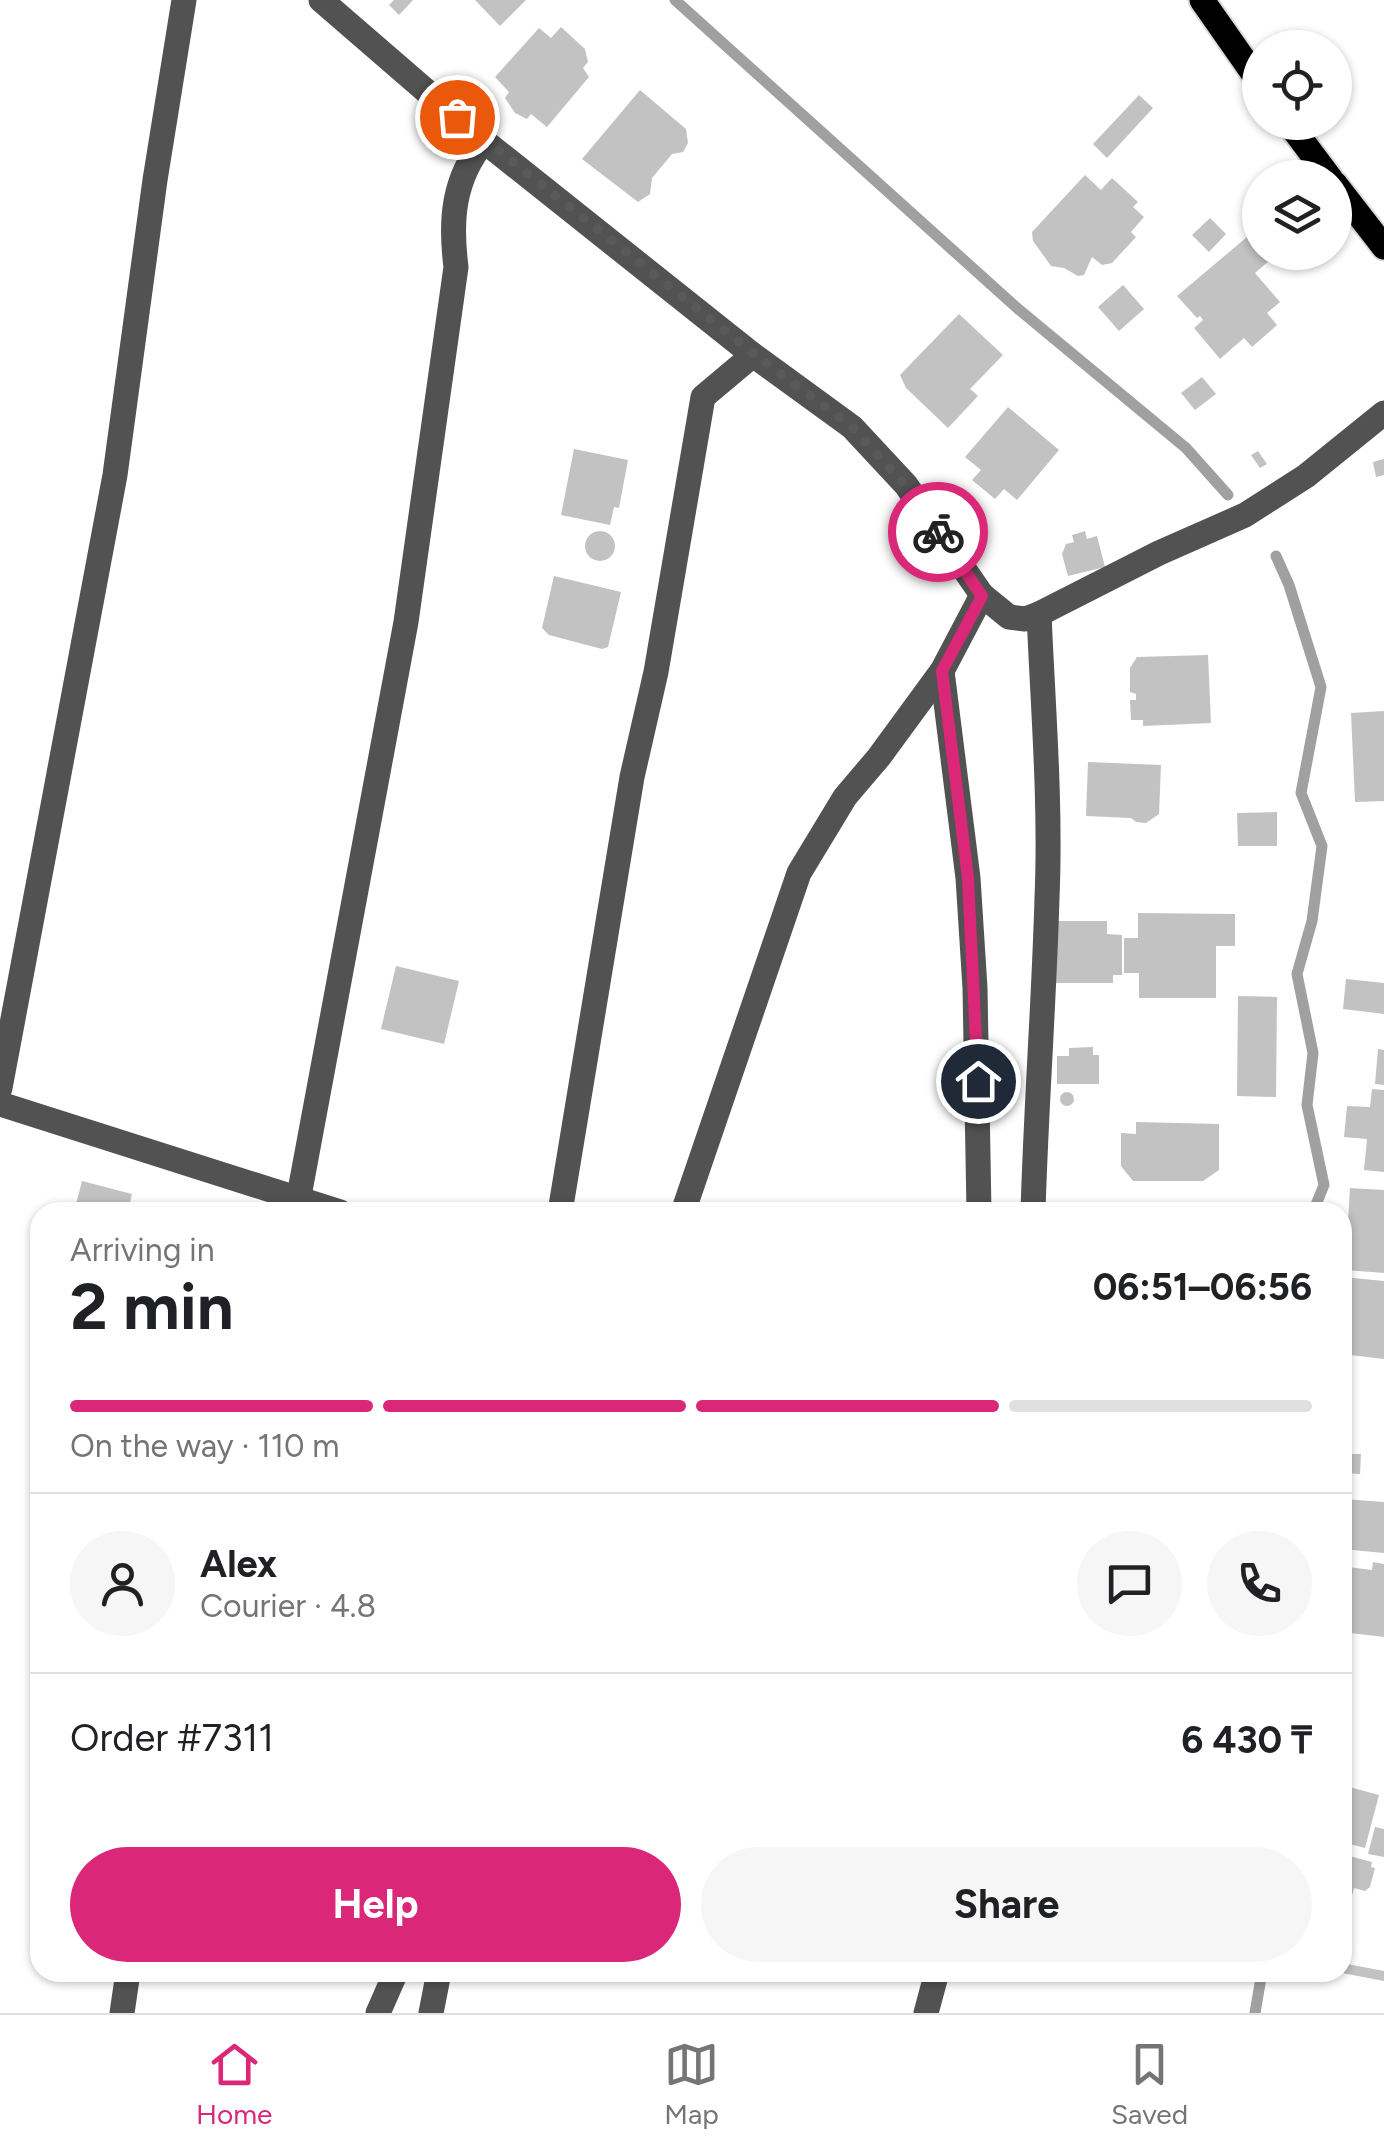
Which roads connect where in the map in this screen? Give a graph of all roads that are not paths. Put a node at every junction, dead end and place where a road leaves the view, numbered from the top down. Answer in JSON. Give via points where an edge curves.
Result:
{"nodes":[{"id":1,"x":184,"y":0,"type":"edge"},
{"id":2,"x":321,"y":0,"type":"edge"},
{"id":3,"x":1202,"y":0,"type":"edge"},
{"id":4,"x":1242,"y":57,"type":"edge"},
{"id":5,"x":1302,"y":140,"type":"edge"},
{"id":6,"x":484,"y":141,"type":"junction"},
{"id":7,"x":1317,"y":160,"type":"edge"},
{"id":8,"x":1352,"y":205,"type":"edge"},
{"id":9,"x":1384,"y":248,"type":"edge"},
{"id":10,"x":754,"y":354,"type":"junction"},
{"id":11,"x":1384,"y":413,"type":"edge"},
{"id":12,"x":982,"y":596,"type":"junction"},
{"id":13,"x":1039,"y":614,"type":"junction"},
{"id":14,"x":942,"y":671,"type":"junction"},
{"id":15,"x":0,"y":1088,"type":"edge"},
{"id":16,"x":0,"y":1104,"type":"edge"},
{"id":17,"x":285,"y":1202,"type":"edge"},
{"id":18,"x":298,"y":1202,"type":"edge"},
{"id":19,"x":562,"y":1202,"type":"edge"},
{"id":20,"x":686,"y":1202,"type":"edge"},
{"id":21,"x":979,"y":1202,"type":"edge"},
{"id":22,"x":1034,"y":1202,"type":"edge"},
{"id":23,"x":127,"y":1982,"type":"edge"},
{"id":24,"x":392,"y":1982,"type":"edge"},
{"id":25,"x":437,"y":1982,"type":"edge"},
{"id":26,"x":934,"y":1982,"type":"edge"},
{"id":27,"x":122,"y":2013,"type":"edge"},
{"id":28,"x":378,"y":2013,"type":"edge"},
{"id":29,"x":432,"y":2013,"type":"edge"},
{"id":30,"x":926,"y":2013,"type":"edge"}],
"edges":[{"from":1,"to":15,"type":"street","via":[[114,475]]},
{"from":2,"to":6,"type":"street"},
{"from":3,"to":4,"type":"main road"},
{"from":5,"to":7,"type":"main road"},
{"from":6,"to":10,"type":"street"},
{"from":6,"to":18,"type":"street","via":[[457,185],[456,268],[406,622]]},
{"from":8,"to":9,"type":"main road"},
{"from":10,"to":12,"type":"street","via":[[852,427],[906,486]]},
{"from":10,"to":19,"type":"street","via":[[704,397]]},
{"from":11,"to":13,"type":"street","via":[[1245,516]]},
{"from":12,"to":13,"type":"street","via":[[1010,617]]},
{"from":12,"to":14,"type":"street"},
{"from":13,"to":22,"type":"street","via":[[1047,898]]},
{"from":14,"to":20,"type":"street","via":[[844,797],[799,872]]},
{"from":14,"to":21,"type":"street","via":[[968,878]]},
{"from":16,"to":17,"type":"street"},
{"from":23,"to":27,"type":"street"},
{"from":24,"to":28,"type":"street"},
{"from":25,"to":29,"type":"street"},
{"from":26,"to":30,"type":"street"}]}
